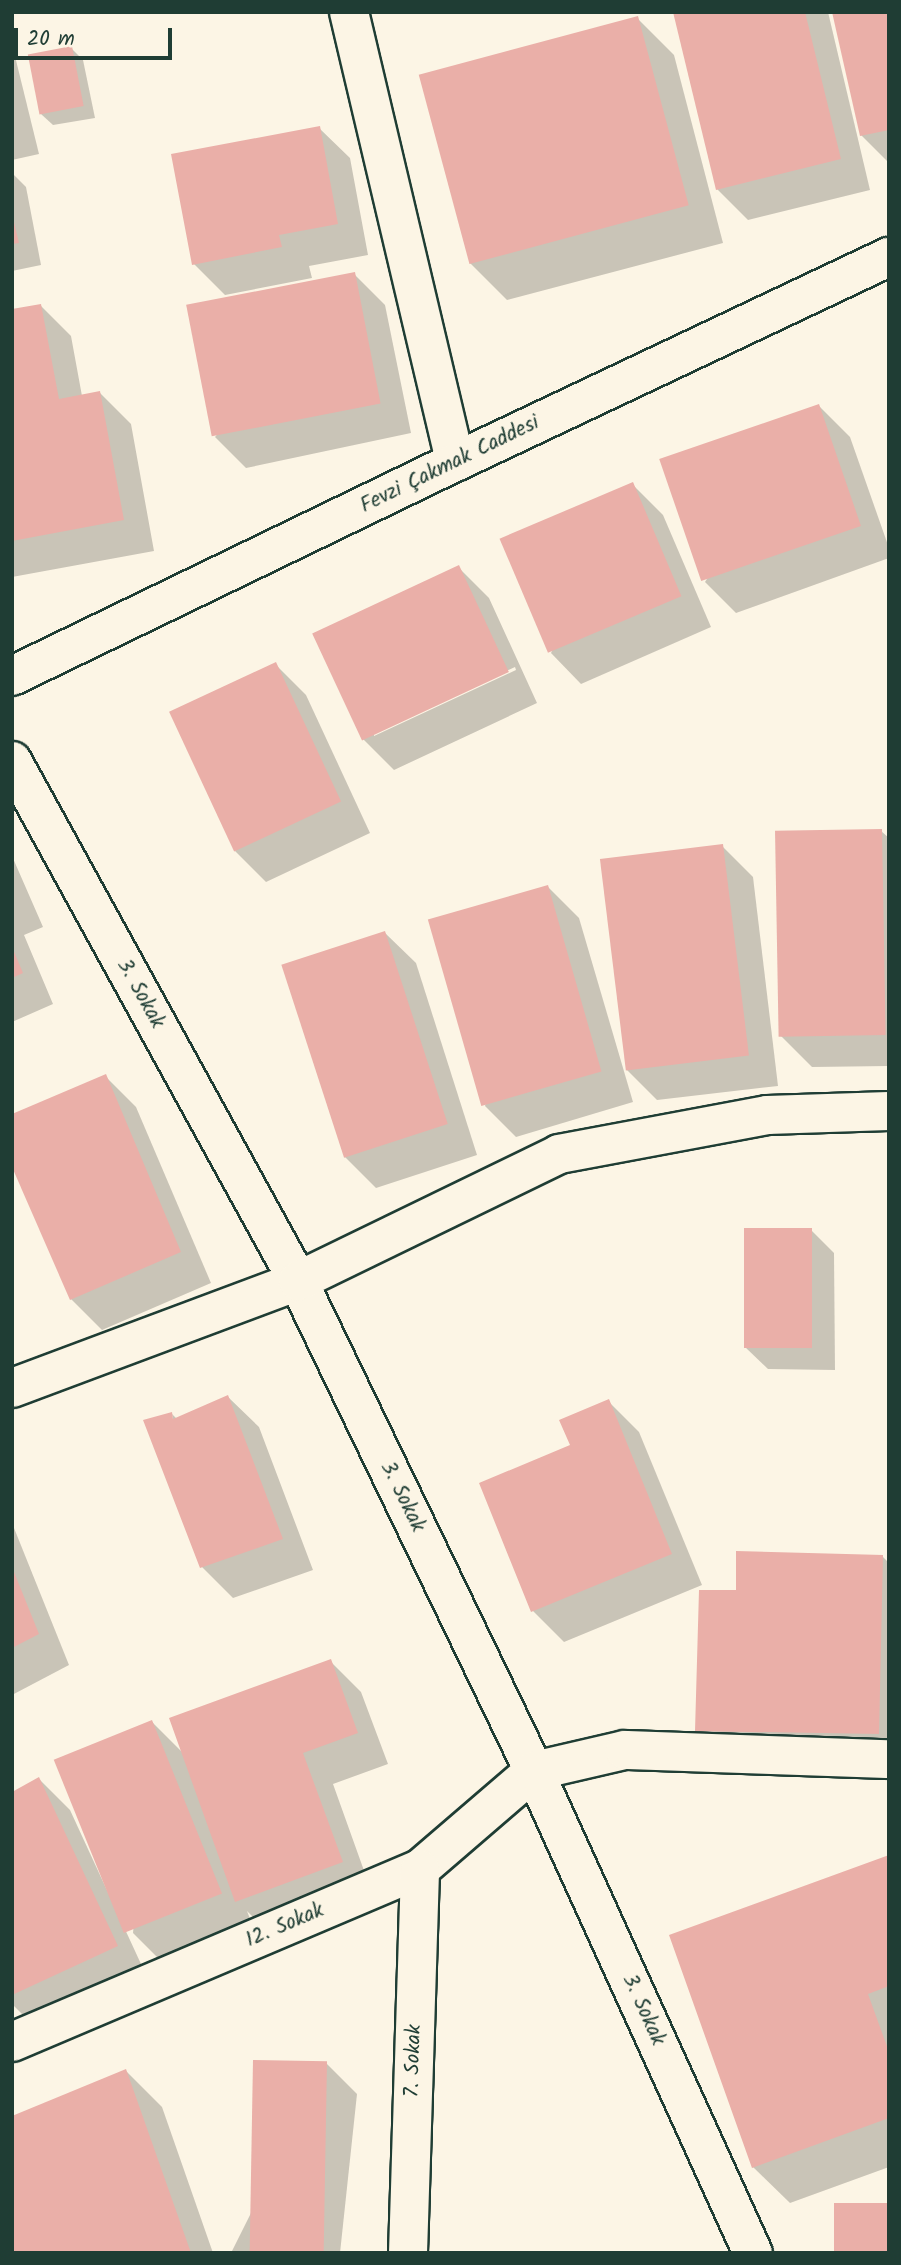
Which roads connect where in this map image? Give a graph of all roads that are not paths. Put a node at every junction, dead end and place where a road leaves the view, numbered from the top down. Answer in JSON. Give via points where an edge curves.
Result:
{"nodes":[{"id":1,"x":349,"y":12,"type":"edge"},
{"id":2,"x":889,"y":257,"type":"edge"},
{"id":3,"x":455,"y":461,"type":"junction"},
{"id":4,"x":12,"y":676,"type":"edge"},
{"id":5,"x":12,"y":761,"type":"edge"},
{"id":6,"x":889,"y":1111,"type":"edge"},
{"id":7,"x":298,"y":1281,"type":"junction"},
{"id":8,"x":12,"y":1388,"type":"edge"},
{"id":9,"x":889,"y":1759,"type":"edge"},
{"id":10,"x":534,"y":1771,"type":"junction"},
{"id":11,"x":421,"y":1869,"type":"junction"},
{"id":12,"x":12,"y":2042,"type":"edge"},
{"id":13,"x":408,"y":2253,"type":"edge"},
{"id":14,"x":753,"y":2253,"type":"edge"}],
"edges":[{"from":1,"to":3,"type":"street"},
{"from":2,"to":3,"type":"street","name":"Fevzi Çakmak Caddesi"},
{"from":3,"to":4,"type":"street","name":"Fevzi Çakmak Caddesi"},
{"from":5,"to":7,"type":"street","name":"3. Sokak"},
{"from":6,"to":7,"type":"street","via":[[767,1115],[559,1154]]},
{"from":7,"to":8,"type":"street"},
{"from":7,"to":10,"type":"street","name":"3. Sokak"},
{"from":9,"to":10,"type":"street","via":[[625,1750]]},
{"from":10,"to":11,"type":"street","name":"12. Sokak"},
{"from":10,"to":14,"type":"street","name":"3. Sokak"},
{"from":11,"to":12,"type":"street","name":"12. Sokak"},
{"from":11,"to":13,"type":"street","name":"7. Sokak"}]}
